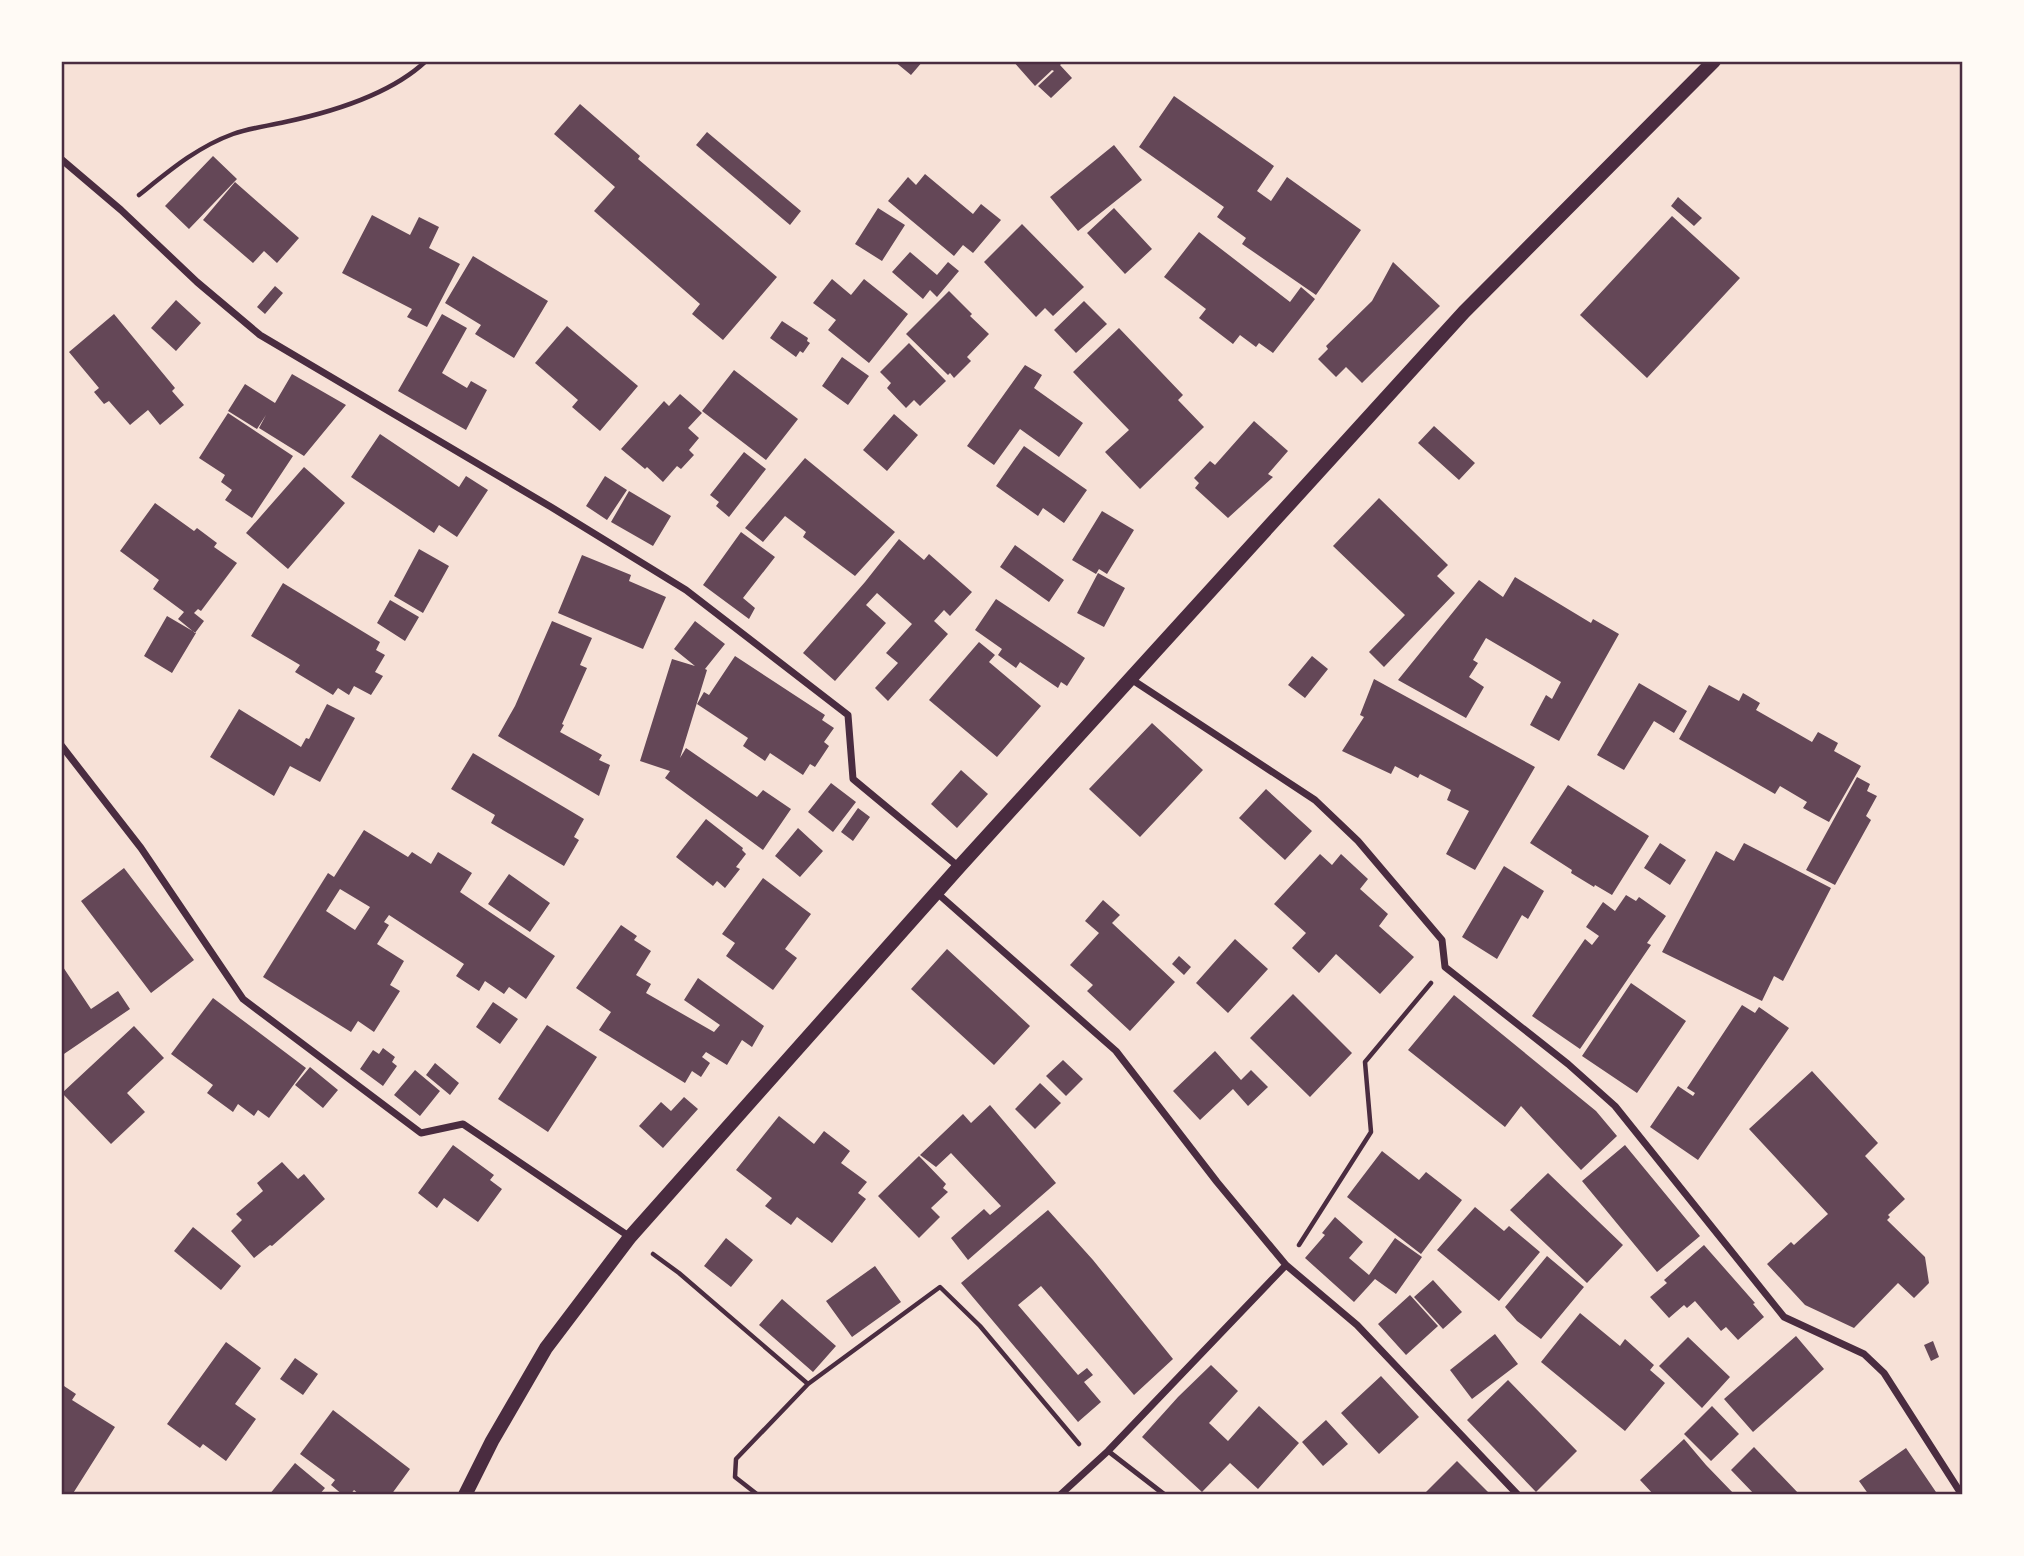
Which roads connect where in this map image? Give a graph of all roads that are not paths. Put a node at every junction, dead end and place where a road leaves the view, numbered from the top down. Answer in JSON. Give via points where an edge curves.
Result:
{"nodes":[{"id":1,"x":1714,"y":61,"type":"edge"},
{"id":2,"x":61,"y":159,"type":"edge"},
{"id":3,"x":1131,"y":679,"type":"junction"},
{"id":4,"x":61,"y":746,"type":"edge"},
{"id":5,"x":959,"y":867,"type":"junction"},
{"id":6,"x":937,"y":893,"type":"junction"},
{"id":7,"x":630,"y":1237,"type":"junction"},
{"id":8,"x":1286,"y":1265,"type":"junction"},
{"id":9,"x":1108,"y":1451,"type":"junction"},
{"id":10,"x":466,"y":1495,"type":"edge"},
{"id":11,"x":1060,"y":1495,"type":"edge"},
{"id":12,"x":1165,"y":1495,"type":"edge"},
{"id":13,"x":1518,"y":1495,"type":"edge"},
{"id":14,"x":1962,"y":1495,"type":"edge"}],
"edges":[{"from":1,"to":3,"type":"main road","via":[[1464,313]]},
{"from":2,"to":5,"type":"street","via":[[260,335],[686,590],[848,715],[853,779]]},
{"from":3,"to":5,"type":"main road"},
{"from":3,"to":14,"type":"street","via":[[1315,800],[1359,841],[1442,940],[1445,967],[1615,1107],[1784,1317],[1864,1354],[1884,1373]]},
{"from":4,"to":7,"type":"street","via":[[141,848],[243,999],[421,1133],[463,1124]]},
{"from":5,"to":6,"type":"main road"},
{"from":6,"to":7,"type":"main road"},
{"from":6,"to":8,"type":"street","via":[[1116,1051]]},
{"from":7,"to":10,"type":"main road","via":[[546,1348]]},
{"from":8,"to":9,"type":"street"},
{"from":8,"to":13,"type":"street","via":[[1357,1325]]},
{"from":9,"to":11,"type":"street"},
{"from":9,"to":12,"type":"lane"}]}
